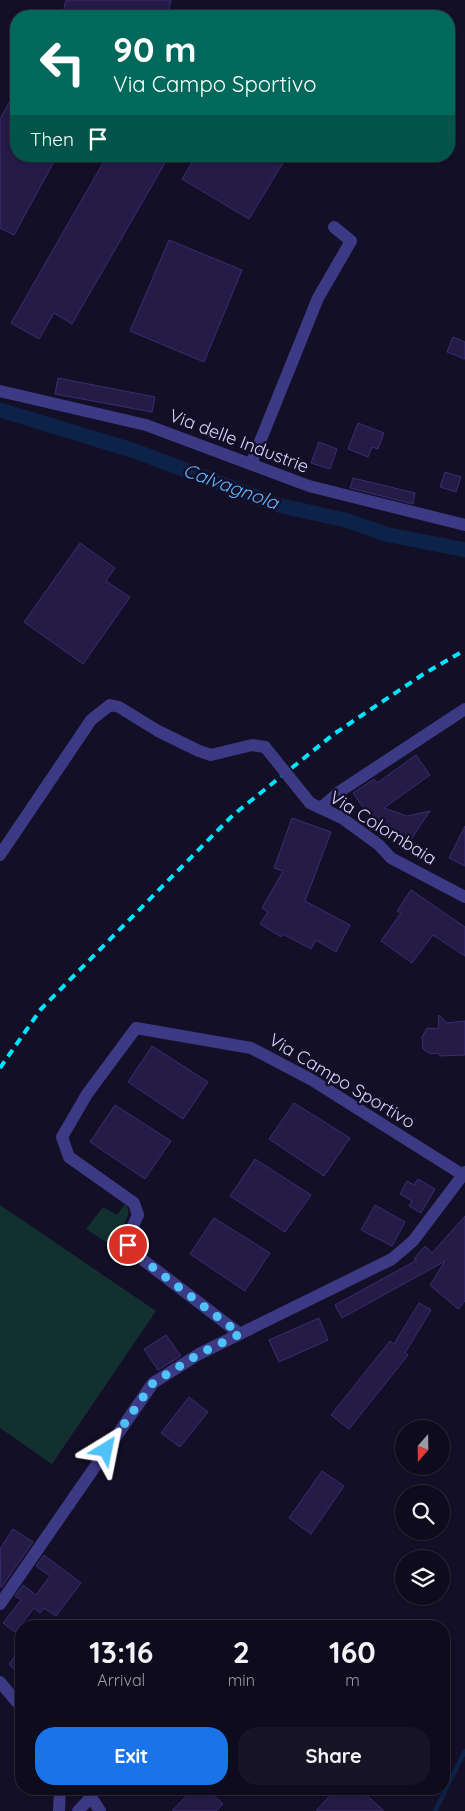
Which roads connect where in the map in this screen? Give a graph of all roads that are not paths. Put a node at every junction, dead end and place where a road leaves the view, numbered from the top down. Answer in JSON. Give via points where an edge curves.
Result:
{"nodes":[{"id":1,"x":334,"y":227,"type":"dead end"},
{"id":2,"x":0,"y":391,"type":"edge"},
{"id":3,"x":251,"y":464,"type":"junction"},
{"id":4,"x":465,"y":526,"type":"edge"},
{"id":5,"x":465,"y":709,"type":"edge"},
{"id":6,"x":315,"y":806,"type":"junction"},
{"id":7,"x":0,"y":855,"type":"edge"},
{"id":8,"x":465,"y":897,"type":"edge"},
{"id":9,"x":464,"y":1174,"type":"edge"},
{"id":10,"x":240,"y":1334,"type":"junction"},
{"id":11,"x":0,"y":1604,"type":"edge"},
{"id":12,"x":0,"y":1682,"type":"edge"},
{"id":13,"x":15,"y":1701,"type":"edge"},
{"id":14,"x":60,"y":1795,"type":"edge"},
{"id":15,"x":87,"y":1795,"type":"edge"},
{"id":16,"x":91,"y":1795,"type":"edge"},
{"id":17,"x":59,"y":1811,"type":"edge"},
{"id":18,"x":78,"y":1811,"type":"edge"},
{"id":19,"x":100,"y":1811,"type":"edge"}],
"edges":[{"from":1,"to":3,"type":"street","via":[[351,242],[318,298]]},
{"from":2,"to":3,"type":"street","name":"Via delle Industrie","via":[[146,425]]},
{"from":3,"to":4,"type":"street","name":"Via delle Industrie","via":[[309,486]]},
{"from":5,"to":6,"type":"street"},
{"from":6,"to":7,"type":"street","bridge":true,"via":[[265,747],[252,745],[211,755],[110,705],[91,720]]},
{"from":6,"to":8,"type":"street","name":"Via Colombaia","via":[[342,818],[391,858]]},
{"from":9,"to":10,"type":"street","name":"Via Campo Sportivo","via":[[413,1241],[392,1259]]},
{"from":9,"to":10,"type":"street","name":"Via Campo Sportivo","via":[[312,1080],[251,1048],[136,1028],[87,1094],[62,1137],[69,1157],[134,1203],[138,1215],[128,1245],[134,1253]]},
{"from":10,"to":11,"type":"street","name":"Via Campo Sportivo","via":[[199,1354],[153,1383]]},
{"from":12,"to":13,"type":"street"},
{"from":14,"to":17,"type":"street"},
{"from":15,"to":18,"type":"street"},
{"from":16,"to":19,"type":"street"}]}
